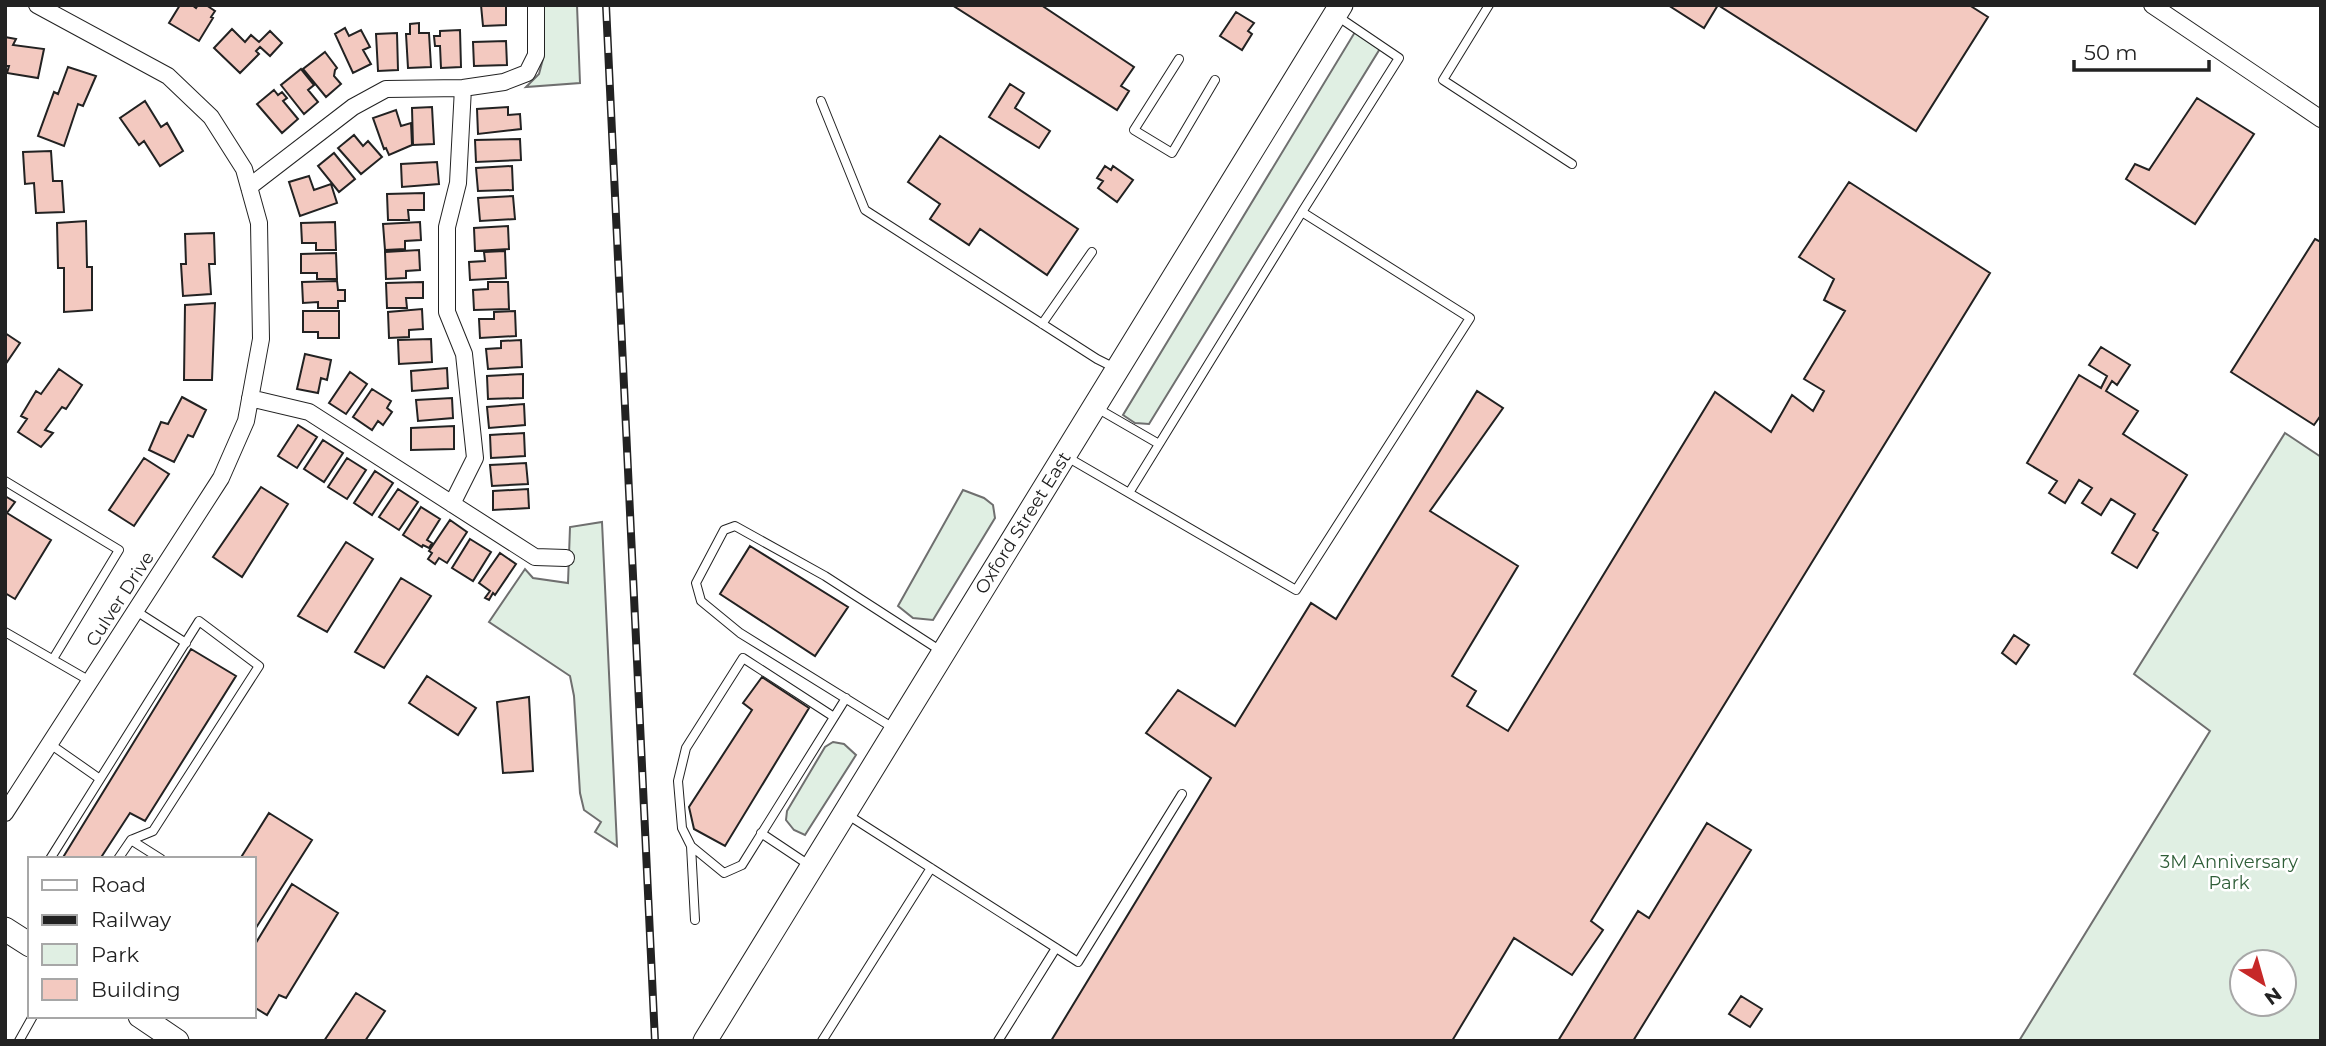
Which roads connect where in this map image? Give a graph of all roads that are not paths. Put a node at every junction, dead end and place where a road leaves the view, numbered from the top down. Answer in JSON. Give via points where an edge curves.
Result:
{"nodes":[{"id":1,"x":37,"y":5,"type":"edge"},
{"id":2,"x":536,"y":5,"type":"edge"},
{"id":3,"x":1489,"y":5,"type":"edge"},
{"id":4,"x":2152,"y":5,"type":"edge"},
{"id":5,"x":1338,"y":10,"type":"edge"},
{"id":6,"x":1179,"y":59,"type":"dead end"},
{"id":7,"x":1215,"y":80,"type":"dead end"},
{"id":8,"x":463,"y":89,"type":"junction"},
{"id":9,"x":821,"y":101,"type":"dead end"},
{"id":10,"x":2321,"y":119,"type":"edge"},
{"id":11,"x":1572,"y":164,"type":"dead end"},
{"id":12,"x":249,"y":187,"type":"junction"},
{"id":13,"x":1302,"y":212,"type":"junction"},
{"id":14,"x":1092,"y":252,"type":"dead end"},
{"id":15,"x":1042,"y":324,"type":"junction"},
{"id":16,"x":1118,"y":369,"type":"junction"},
{"id":17,"x":250,"y":398,"type":"junction"},
{"id":18,"x":1095,"y":407,"type":"junction"},
{"id":19,"x":1159,"y":444,"type":"junction"},
{"id":20,"x":1065,"y":455,"type":"junction"},
{"id":21,"x":5,"y":481,"type":"edge"},
{"id":22,"x":1129,"y":493,"type":"junction"},
{"id":23,"x":452,"y":504,"type":"junction"},
{"id":24,"x":566,"y":558,"type":"dead end"},
{"id":25,"x":136,"y":611,"type":"junction"},
{"id":26,"x":5,"y":632,"type":"edge"},
{"id":27,"x":186,"y":643,"type":"junction"},
{"id":28,"x":944,"y":652,"type":"junction"},
{"id":29,"x":53,"y":659,"type":"junction"},
{"id":30,"x":90,"y":681,"type":"junction"},
{"id":31,"x":846,"y":698,"type":"junction"},
{"id":32,"x":834,"y":717,"type":"junction"},
{"id":33,"x":896,"y":730,"type":"junction"},
{"id":34,"x":50,"y":744,"type":"junction"},
{"id":35,"x":100,"y":779,"type":"junction"},
{"id":36,"x":1182,"y":794,"type":"dead end"},
{"id":37,"x":5,"y":813,"type":"edge"},
{"id":38,"x":845,"y":813,"type":"junction"},
{"id":39,"x":761,"y":833,"type":"junction"},
{"id":40,"x":131,"y":840,"type":"junction"},
{"id":41,"x":691,"y":846,"type":"junction"},
{"id":42,"x":51,"y":857,"type":"edge"},
{"id":43,"x":119,"y":857,"type":"edge"},
{"id":44,"x":158,"y":857,"type":"edge"},
{"id":45,"x":812,"y":867,"type":"junction"},
{"id":46,"x":931,"y":868,"type":"junction"},
{"id":47,"x":695,"y":920,"type":"dead end"},
{"id":48,"x":5,"y":929,"type":"edge"},
{"id":49,"x":28,"y":944,"type":"edge"},
{"id":50,"x":1056,"y":948,"type":"junction"},
{"id":51,"x":32,"y":1018,"type":"edge"},
{"id":52,"x":143,"y":1018,"type":"edge"},
{"id":53,"x":19,"y":1041,"type":"edge"},
{"id":54,"x":177,"y":1041,"type":"edge"},
{"id":55,"x":705,"y":1041,"type":"edge"},
{"id":56,"x":822,"y":1041,"type":"edge"},
{"id":57,"x":998,"y":1041,"type":"edge"}],
"edges":[{"from":1,"to":12,"type":"street","name":"Culver Drive","via":[[168,76],[211,117],[244,169]]},
{"from":2,"to":8,"type":"street","via":[[536,55],[527,73]]},
{"from":3,"to":11,"type":"lane","via":[[1443,80]]},
{"from":4,"to":10,"type":"street"},
{"from":5,"to":13,"type":"lane","via":[[1399,58]]},
{"from":5,"to":16,"type":"main road","name":"Oxford Street East"},
{"from":6,"to":7,"type":"lane","via":[[1134,130],[1172,153]]},
{"from":8,"to":12,"type":"street","via":[[386,89],[353,107]]},
{"from":8,"to":23,"type":"street","via":[[458,183],[447,226],[447,312],[464,354],[475,457]]},
{"from":9,"to":15,"type":"lane","via":[[865,210]]},
{"from":12,"to":17,"type":"street","name":"Culver Drive","via":[[259,223],[261,339]]},
{"from":13,"to":19,"type":"lane"},
{"from":13,"to":22,"type":"lane","via":[[1470,318],[1296,590]]},
{"from":14,"to":15,"type":"lane"},
{"from":15,"to":16,"type":"lane"},
{"from":16,"to":18,"type":"main road","name":"Oxford Street East"},
{"from":17,"to":23,"type":"street","via":[[309,412]]},
{"from":17,"to":25,"type":"street","name":"Culver Drive","via":[[246,421],[220,478]]},
{"from":18,"to":19,"type":"lane"},
{"from":18,"to":20,"type":"main road","name":"Oxford Street East"},
{"from":19,"to":22,"type":"lane"},
{"from":20,"to":22,"type":"lane"},
{"from":20,"to":28,"type":"main road","name":"Oxford Street East"},
{"from":21,"to":29,"type":"lane","via":[[119,550]]},
{"from":23,"to":24,"type":"street","via":[[535,557]]},
{"from":25,"to":27,"type":"lane"},
{"from":25,"to":30,"type":"street","name":"Culver Drive"},
{"from":26,"to":29,"type":"lane"},
{"from":27,"to":35,"type":"lane"},
{"from":27,"to":40,"type":"lane","via":[[199,621],[259,666],[153,831]]},
{"from":28,"to":31,"type":"lane","via":[[825,576],[735,526],[724,530],[696,583],[701,601],[740,632]]},
{"from":28,"to":33,"type":"main road","name":"Oxford Street East"},
{"from":29,"to":30,"type":"lane"},
{"from":30,"to":34,"type":"street","name":"Culver Drive"},
{"from":31,"to":32,"type":"lane"},
{"from":31,"to":33,"type":"lane"},
{"from":32,"to":39,"type":"lane"},
{"from":32,"to":41,"type":"lane","via":[[743,658],[686,748],[678,781],[682,828]]},
{"from":33,"to":38,"type":"main road","name":"Oxford Street East"},
{"from":34,"to":35,"type":"lane"},
{"from":34,"to":37,"type":"street","name":"Culver Drive"},
{"from":35,"to":42,"type":"lane"},
{"from":36,"to":50,"type":"lane","via":[[1078,962]]},
{"from":38,"to":45,"type":"main road","name":"Oxford Street East"},
{"from":38,"to":46,"type":"lane"},
{"from":39,"to":41,"type":"lane","via":[[742,865],[724,873]]},
{"from":39,"to":45,"type":"lane"},
{"from":40,"to":43,"type":"lane"},
{"from":40,"to":44,"type":"lane"},
{"from":41,"to":47,"type":"lane"},
{"from":45,"to":55,"type":"main road","name":"Oxford Street East"},
{"from":46,"to":50,"type":"lane"},
{"from":46,"to":56,"type":"lane"},
{"from":48,"to":49,"type":"main road"},
{"from":50,"to":57,"type":"lane"},
{"from":51,"to":53,"type":"lane"},
{"from":52,"to":54,"type":"main road"}]}
